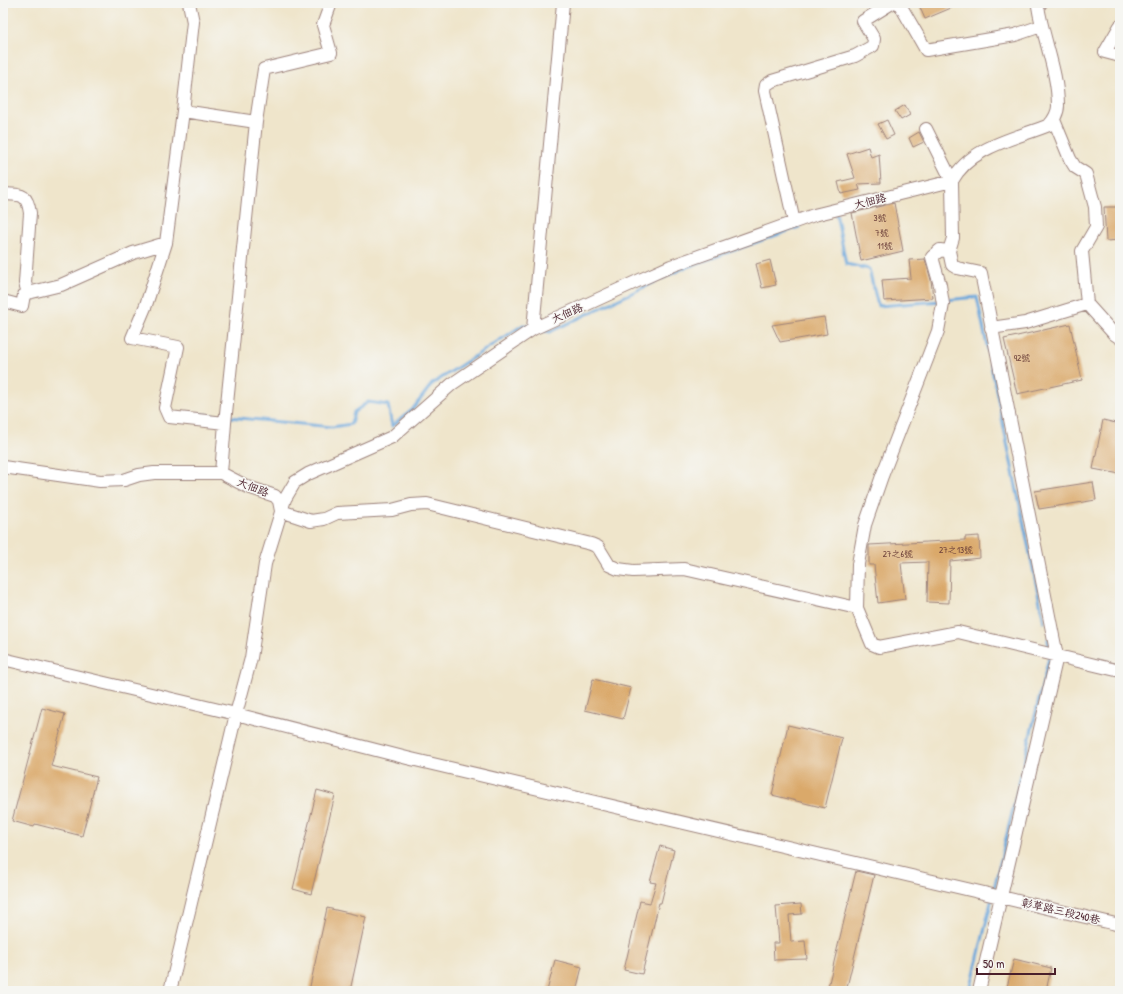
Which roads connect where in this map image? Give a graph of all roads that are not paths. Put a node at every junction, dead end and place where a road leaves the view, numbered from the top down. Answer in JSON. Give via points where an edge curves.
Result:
{"nodes":[{"id":1,"x":189,"y":3,"type":"edge"},
{"id":2,"x":331,"y":3,"type":"edge"},
{"id":3,"x":563,"y":3,"type":"edge"},
{"id":4,"x":892,"y":3,"type":"edge"},
{"id":5,"x":899,"y":3,"type":"edge"},
{"id":6,"x":1038,"y":4,"type":"edge"},
{"id":7,"x":1041,"y":26,"type":"junction"},
{"id":8,"x":1120,"y":26,"type":"edge"},
{"id":9,"x":1120,"y":56,"type":"edge"},
{"id":10,"x":183,"y":111,"type":"junction"},
{"id":11,"x":1054,"y":120,"type":"junction"},
{"id":12,"x":256,"y":122,"type":"junction"},
{"id":13,"x":926,"y":129,"type":"dead end"},
{"id":14,"x":952,"y":181,"type":"junction"},
{"id":15,"x":3,"y":194,"type":"edge"},
{"id":16,"x":794,"y":222,"type":"junction"},
{"id":17,"x":166,"y":243,"type":"junction"},
{"id":18,"x":949,"y":252,"type":"junction"},
{"id":19,"x":28,"y":293,"type":"junction"},
{"id":20,"x":3,"y":301,"type":"edge"},
{"id":21,"x":1087,"y":304,"type":"junction"},
{"id":22,"x":533,"y":328,"type":"junction"},
{"id":23,"x":991,"y":328,"type":"junction"},
{"id":24,"x":1120,"y":338,"type":"edge"},
{"id":25,"x":225,"y":423,"type":"junction"},
{"id":26,"x":3,"y":467,"type":"edge"},
{"id":27,"x":221,"y":473,"type":"junction"},
{"id":28,"x":281,"y":511,"type":"junction"},
{"id":29,"x":857,"y":608,"type":"junction"},
{"id":30,"x":1057,"y":656,"type":"junction"},
{"id":31,"x":3,"y":659,"type":"edge"},
{"id":32,"x":1120,"y":671,"type":"edge"},
{"id":33,"x":236,"y":714,"type":"junction"},
{"id":34,"x":1002,"y":897,"type":"junction"},
{"id":35,"x":1120,"y":925,"type":"edge"},
{"id":36,"x":170,"y":991,"type":"edge"},
{"id":37,"x":979,"y":991,"type":"edge"}],
"edges":[{"from":1,"to":10,"type":"street","via":[[193,22]]},
{"from":2,"to":12,"type":"street","via":[[323,25],[331,54],[264,69]]},
{"from":3,"to":22,"type":"street"},
{"from":4,"to":16,"type":"street","via":[[863,21],[874,40],[873,46],[855,56],[772,81],[766,86]]},
{"from":5,"to":7,"type":"street","via":[[926,50],[1015,35]]},
{"from":6,"to":7,"type":"street"},
{"from":7,"to":11,"type":"street","via":[[1052,64],[1058,106]]},
{"from":8,"to":9,"type":"street","via":[[1105,52]]},
{"from":10,"to":12,"type":"street"},
{"from":10,"to":17,"type":"street"},
{"from":11,"to":14,"type":"street","via":[[1050,125],[976,154],[957,172]]},
{"from":11,"to":21,"type":"street","via":[[1070,159],[1075,167],[1086,174],[1095,207],[1096,227],[1082,251]]},
{"from":12,"to":25,"type":"street"},
{"from":13,"to":14,"type":"street"},
{"from":14,"to":16,"type":"street","name":"大佃路"},
{"from":14,"to":18,"type":"street","via":[[953,238]]},
{"from":15,"to":19,"type":"street","via":[[24,196],[28,203],[30,213],[25,283]]},
{"from":16,"to":22,"type":"street","name":"大佃路","via":[[671,266]]},
{"from":17,"to":19,"type":"street","via":[[134,253],[61,285]]},
{"from":17,"to":25,"type":"street","via":[[146,305],[132,338],[178,347],[165,408],[169,416]]},
{"from":18,"to":23,"type":"street","via":[[952,265],[981,273]]},
{"from":18,"to":29,"type":"street","via":[[940,250],[932,257],[943,304],[938,330],[865,525],[858,564]]},
{"from":19,"to":20,"type":"street","via":[[24,295],[22,306]]},
{"from":21,"to":23,"type":"street","via":[[1025,323]]},
{"from":21,"to":24,"type":"street"},
{"from":22,"to":28,"type":"street","name":"大佃路","via":[[452,384],[392,437],[295,482]]},
{"from":23,"to":30,"type":"street"},
{"from":25,"to":27,"type":"street"},
{"from":26,"to":27,"type":"street","name":"大佃路","via":[[100,481],[124,480],[154,473]]},
{"from":27,"to":28,"type":"street","name":"大佃路","via":[[248,487],[275,496]]},
{"from":28,"to":29,"type":"street","via":[[311,521],[337,513],[392,510],[426,504],[591,544],[598,547],[609,565],[618,569],[684,569]]},
{"from":28,"to":33,"type":"street","via":[[265,564],[251,658]]},
{"from":29,"to":30,"type":"street","via":[[872,644],[879,647],[958,632]]},
{"from":30,"to":32,"type":"street"},
{"from":30,"to":34,"type":"street"},
{"from":31,"to":33,"type":"street","name":"彰草路三段240巷"},
{"from":33,"to":34,"type":"street","name":"彰草路三段240巷","via":[[407,758]]},
{"from":33,"to":36,"type":"street"},
{"from":34,"to":35,"type":"street","name":"彰草路三段240巷"},
{"from":34,"to":37,"type":"street"}]}
